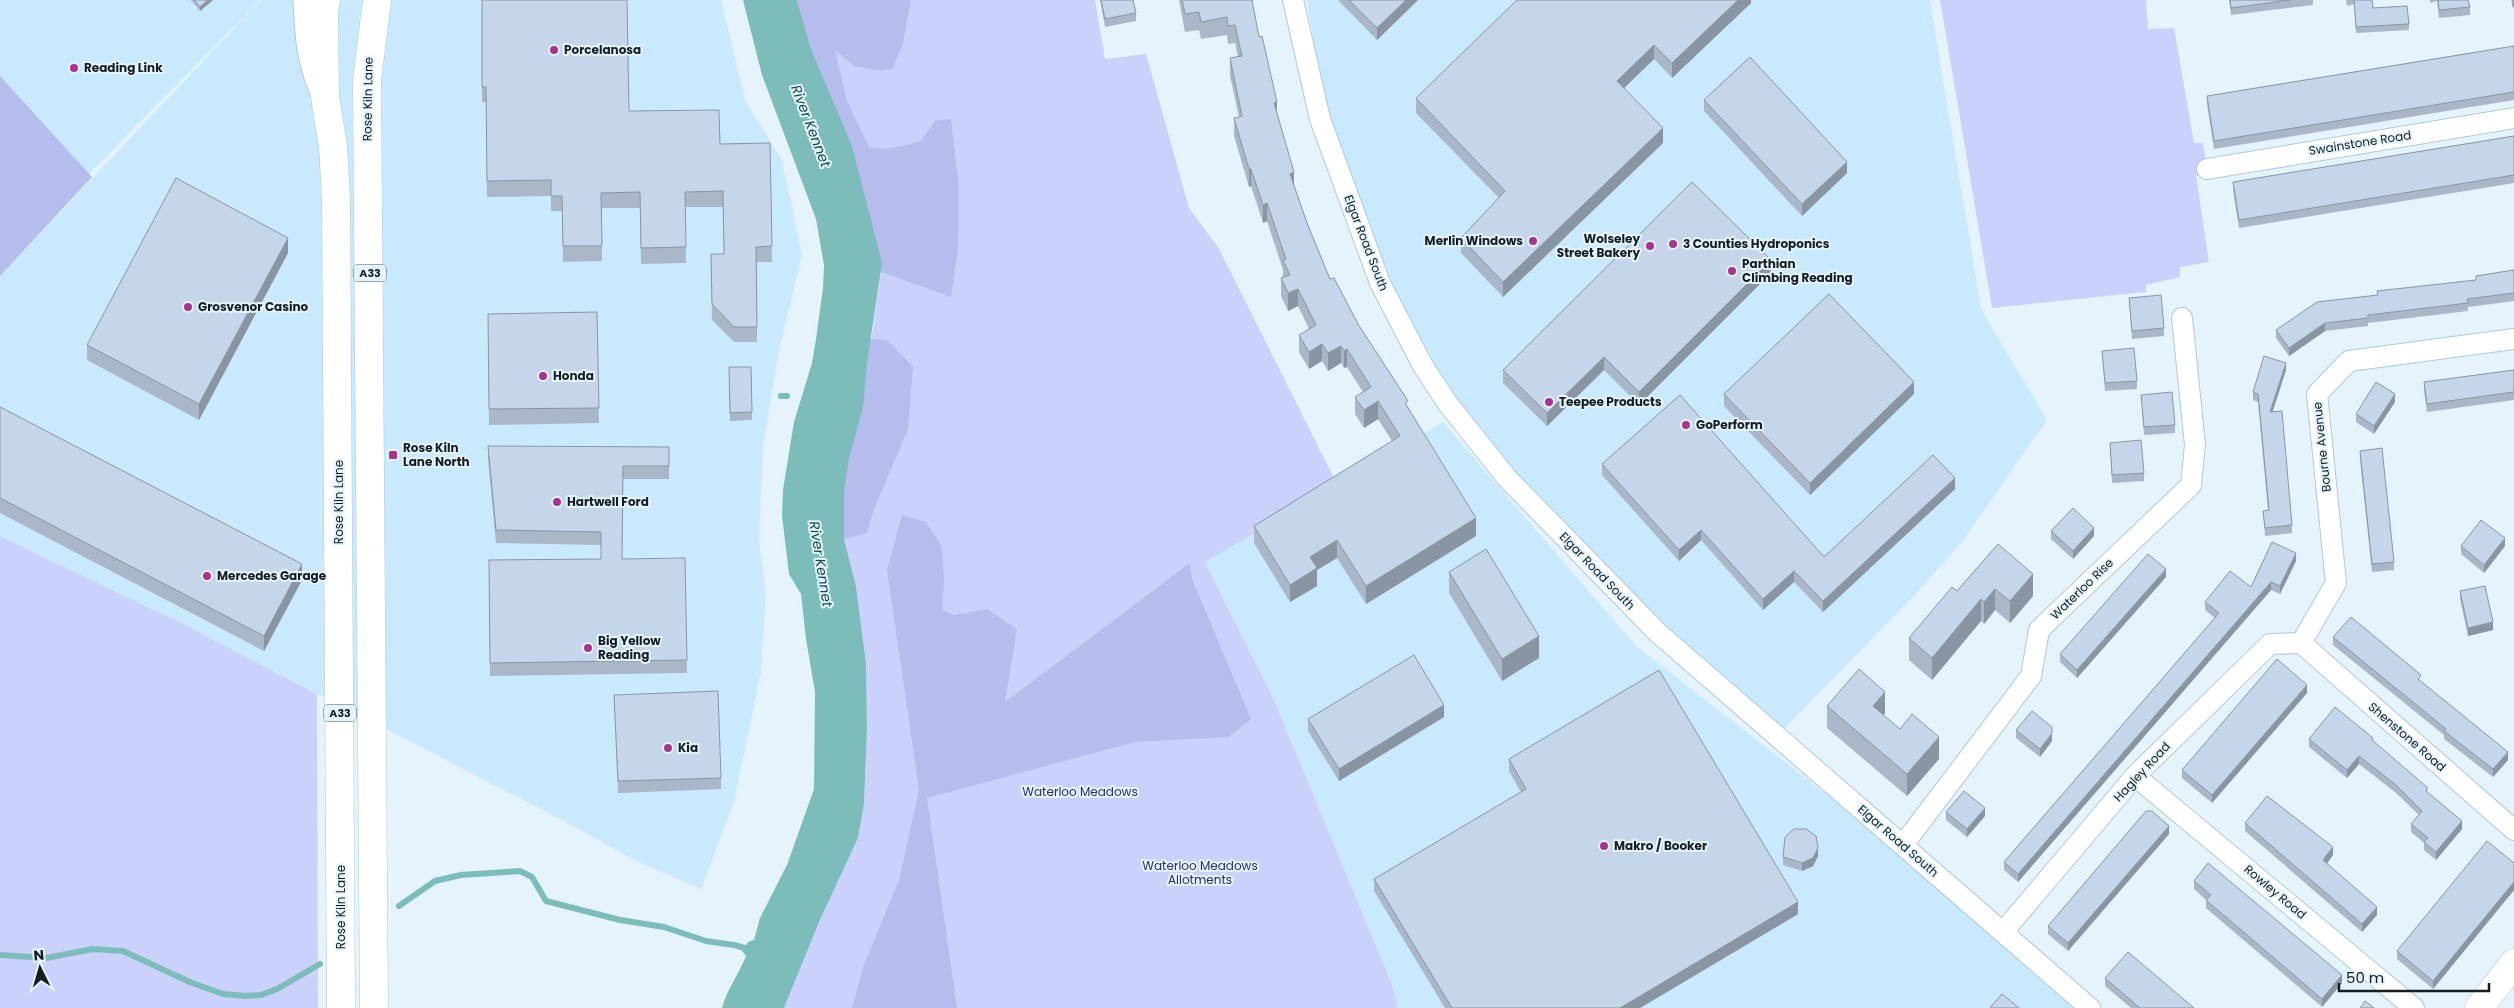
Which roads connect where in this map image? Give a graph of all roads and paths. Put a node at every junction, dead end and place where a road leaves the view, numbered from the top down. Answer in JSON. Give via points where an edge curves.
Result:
{"nodes":[{"id":1,"x":306,"y":0,"type":"edge"},
{"id":2,"x":326,"y":0,"type":"edge"},
{"id":3,"x":377,"y":0,"type":"edge"},
{"id":4,"x":1292,"y":0,"type":"edge"},
{"id":5,"x":325,"y":97,"type":"junction"},
{"id":6,"x":2514,"y":118,"type":"edge"},
{"id":7,"x":2207,"y":169,"type":"dead end"},
{"id":8,"x":2182,"y":318,"type":"dead end"},
{"id":9,"x":2514,"y":339,"type":"edge"},
{"id":10,"x":2301,"y":643,"type":"junction"},
{"id":11,"x":2136,"y":776,"type":"junction"},
{"id":12,"x":2514,"y":830,"type":"edge"},
{"id":13,"x":1903,"y":845,"type":"junction"},
{"id":14,"x":2003,"y":932,"type":"junction"},
{"id":15,"x":2514,"y":963,"type":"edge"},
{"id":16,"x":341,"y":1008,"type":"edge"},
{"id":17,"x":374,"y":1008,"type":"edge"},
{"id":18,"x":2090,"y":1008,"type":"edge"},
{"id":19,"x":2414,"y":1008,"type":"edge"},
{"id":20,"x":2479,"y":1008,"type":"edge"}],
"edges":[{"from":1,"to":5,"type":"street","name":"Rose Kiln Lane","via":[[307,42]]},
{"from":2,"to":5,"type":"main road","number":"A33"},
{"from":3,"to":17,"type":"main road","name":"Rose Kiln Lane","number":"A33","via":[[367,80]]},
{"from":4,"to":13,"type":"street","name":"Elgar Road South","via":[[1320,119],[1380,284],[1423,366],[1448,404],[1507,478],[1657,632]]},
{"from":5,"to":16,"type":"main road","name":"Rose Kiln Lane","number":"A33","via":[[333,146],[336,199]]},
{"from":6,"to":7,"type":"street","name":"Swainstone Road"},
{"from":8,"to":13,"type":"street","name":"Waterloo Rise","via":[[2196,444],[2191,484],[2039,630],[2031,676]]},
{"from":9,"to":10,"type":"street","name":"Bourne Avenue","via":[[2349,361],[2317,394],[2336,583]]},
{"from":10,"to":11,"type":"street","name":"Hagley Road","via":[[2270,644]]},
{"from":10,"to":12,"type":"street","name":"Shenstone Road"},
{"from":11,"to":14,"type":"street","name":"Hagley Road"},
{"from":11,"to":19,"type":"street","name":"Rowley Road"},
{"from":13,"to":14,"type":"street","name":"Elgar Road South"},
{"from":14,"to":18,"type":"street","name":"Elgar Road South"},
{"from":15,"to":20,"type":"main road"}]}
